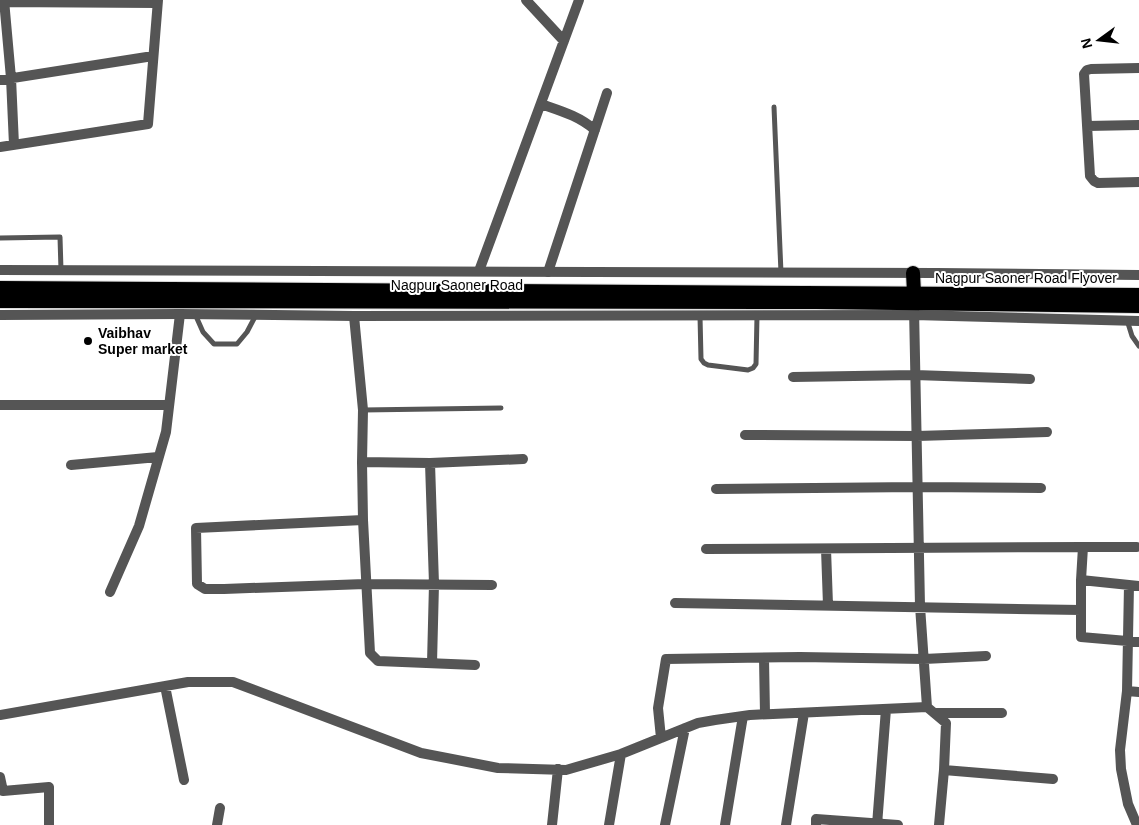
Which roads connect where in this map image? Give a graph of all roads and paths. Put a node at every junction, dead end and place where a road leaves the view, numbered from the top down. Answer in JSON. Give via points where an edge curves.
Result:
{"nodes":[{"id":1,"x":526,"y":0,"type":"edge"},
{"id":2,"x":579,"y":0,"type":"edge"},
{"id":3,"x":3,"y":1,"type":"edge"},
{"id":4,"x":158,"y":2,"type":"edge"},
{"id":5,"x":564,"y":40,"type":"junction"},
{"id":6,"x":153,"y":56,"type":"junction"},
{"id":7,"x":1139,"y":68,"type":"edge"},
{"id":8,"x":11,"y":78,"type":"junction"},
{"id":9,"x":0,"y":80,"type":"edge"},
{"id":10,"x":607,"y":93,"type":"dead end"},
{"id":11,"x":541,"y":104,"type":"junction"},
{"id":12,"x":774,"y":107,"type":"dead end"},
{"id":13,"x":1139,"y":125,"type":"edge"},
{"id":14,"x":1087,"y":126,"type":"junction"},
{"id":15,"x":595,"y":130,"type":"junction"},
{"id":16,"x":14,"y":145,"type":"junction"},
{"id":17,"x":0,"y":146,"type":"edge"},
{"id":18,"x":1139,"y":182,"type":"edge"},
{"id":19,"x":0,"y":238,"type":"edge"},
{"id":20,"x":0,"y":270,"type":"edge"},
{"id":21,"x":62,"y":270,"type":"junction"},
{"id":22,"x":480,"y":271,"type":"junction"},
{"id":23,"x":548,"y":272,"type":"junction"},
{"id":24,"x":781,"y":273,"type":"junction"},
{"id":25,"x":913,"y":273,"type":"junction"},
{"id":26,"x":1139,"y":275,"type":"edge"},
{"id":27,"x":0,"y":288,"type":"edge"},
{"id":28,"x":1139,"y":295,"type":"edge"},
{"id":29,"x":936,"y":299,"type":"junction"},
{"id":30,"x":0,"y":301,"type":"edge"},
{"id":31,"x":914,"y":304,"type":"junction"},
{"id":32,"x":1139,"y":306,"type":"edge"},
{"id":33,"x":180,"y":314,"type":"junction"},
{"id":34,"x":195,"y":314,"type":"junction"},
{"id":35,"x":257,"y":314,"type":"junction"},
{"id":36,"x":0,"y":315,"type":"edge"},
{"id":37,"x":757,"y":315,"type":"junction"},
{"id":38,"x":354,"y":316,"type":"junction"},
{"id":39,"x":700,"y":316,"type":"junction"},
{"id":40,"x":1127,"y":320,"type":"junction"},
{"id":41,"x":1139,"y":320,"type":"edge"},
{"id":42,"x":1139,"y":346,"type":"edge"},
{"id":43,"x":915,"y":375,"type":"junction"},
{"id":44,"x":793,"y":377,"type":"dead end"},
{"id":45,"x":1030,"y":379,"type":"dead end"},
{"id":46,"x":0,"y":405,"type":"edge"},
{"id":47,"x":169,"y":405,"type":"junction"},
{"id":48,"x":501,"y":408,"type":"dead end"},
{"id":49,"x":363,"y":410,"type":"junction"},
{"id":50,"x":1047,"y":432,"type":"dead end"},
{"id":51,"x":745,"y":435,"type":"dead end"},
{"id":52,"x":917,"y":436,"type":"junction"},
{"id":53,"x":158,"y":457,"type":"junction"},
{"id":54,"x":523,"y":459,"type":"dead end"},
{"id":55,"x":362,"y":462,"type":"junction"},
{"id":56,"x":430,"y":463,"type":"junction"},
{"id":57,"x":71,"y":465,"type":"dead end"},
{"id":58,"x":918,"y":487,"type":"junction"},
{"id":59,"x":1041,"y":488,"type":"dead end"},
{"id":60,"x":716,"y":489,"type":"dead end"},
{"id":61,"x":363,"y":520,"type":"junction"},
{"id":62,"x":1083,"y":547,"type":"junction"},
{"id":63,"x":1137,"y":547,"type":"dead end"},
{"id":64,"x":706,"y":549,"type":"dead end"},
{"id":65,"x":919,"y":549,"type":"junction"},
{"id":66,"x":826,"y":550,"type":"junction"},
{"id":67,"x":1081,"y":580,"type":"junction"},
{"id":68,"x":365,"y":584,"type":"junction"},
{"id":69,"x":434,"y":584,"type":"junction"},
{"id":70,"x":492,"y":585,"type":"dead end"},
{"id":71,"x":1134,"y":586,"type":"edge"},
{"id":72,"x":110,"y":592,"type":"dead end"},
{"id":73,"x":676,"y":603,"type":"dead end"},
{"id":74,"x":828,"y":605,"type":"junction"},
{"id":75,"x":920,"y":606,"type":"junction"},
{"id":76,"x":1081,"y":610,"type":"junction"},
{"id":77,"x":1127,"y":641,"type":"junction"},
{"id":78,"x":1139,"y":642,"type":"edge"},
{"id":79,"x":986,"y":656,"type":"dead end"},
{"id":80,"x":764,"y":658,"type":"junction"},
{"id":81,"x":924,"y":659,"type":"junction"},
{"id":82,"x":432,"y":663,"type":"junction"},
{"id":83,"x":475,"y":665,"type":"dead end"},
{"id":84,"x":165,"y":686,"type":"junction"},
{"id":85,"x":1127,"y":691,"type":"junction"},
{"id":86,"x":1139,"y":692,"type":"edge"},
{"id":87,"x":886,"y":709,"type":"junction"},
{"id":88,"x":930,"y":710,"type":"junction"},
{"id":89,"x":804,"y":712,"type":"junction"},
{"id":90,"x":1002,"y":713,"type":"dead end"},
{"id":91,"x":765,"y":714,"type":"junction"},
{"id":92,"x":0,"y":716,"type":"edge"},
{"id":93,"x":743,"y":716,"type":"junction"},
{"id":94,"x":685,"y":728,"type":"junction"},
{"id":95,"x":661,"y":738,"type":"junction"},
{"id":96,"x":621,"y":754,"type":"junction"},
{"id":97,"x":558,"y":769,"type":"junction"},
{"id":98,"x":944,"y":770,"type":"junction"},
{"id":99,"x":0,"y":777,"type":"edge"},
{"id":100,"x":1052,"y":779,"type":"dead end"},
{"id":101,"x":184,"y":780,"type":"dead end"},
{"id":102,"x":1,"y":791,"type":"edge"},
{"id":103,"x":220,"y":808,"type":"dead end"},
{"id":104,"x":877,"y":824,"type":"edge"},
{"id":105,"x":49,"y":825,"type":"edge"},
{"id":106,"x":217,"y":825,"type":"edge"},
{"id":107,"x":552,"y":825,"type":"edge"},
{"id":108,"x":609,"y":825,"type":"edge"},
{"id":109,"x":665,"y":825,"type":"edge"},
{"id":110,"x":725,"y":825,"type":"edge"},
{"id":111,"x":786,"y":825,"type":"edge"},
{"id":112,"x":816,"y":825,"type":"edge"},
{"id":113,"x":898,"y":825,"type":"edge"},
{"id":114,"x":939,"y":825,"type":"edge"},
{"id":115,"x":1137,"y":825,"type":"edge"}],
"edges":[{"from":1,"to":5,"type":"street"},
{"from":2,"to":5,"type":"street"},
{"from":3,"to":4,"type":"street"},
{"from":3,"to":8,"type":"street"},
{"from":4,"to":6,"type":"street"},
{"from":5,"to":11,"type":"street"},
{"from":6,"to":8,"type":"street"},
{"from":6,"to":16,"type":"street","via":[[148,124]]},
{"from":7,"to":14,"type":"street","via":[[1087,70],[1084,74]]},
{"from":8,"to":9,"type":"street"},
{"from":8,"to":16,"type":"street"},
{"from":10,"to":15,"type":"street"},
{"from":11,"to":15,"type":"street","via":[[576,116]]},
{"from":11,"to":22,"type":"street"},
{"from":12,"to":24,"type":"lane"},
{"from":13,"to":14,"type":"street"},
{"from":14,"to":18,"type":"street","via":[[1090,176],[1094,181]]},
{"from":15,"to":23,"type":"street"},
{"from":16,"to":17,"type":"street"},
{"from":19,"to":21,"type":"lane","via":[[60,237]]},
{"from":20,"to":21,"type":"street"},
{"from":21,"to":22,"type":"street"},
{"from":22,"to":23,"type":"street"},
{"from":23,"to":24,"type":"street"},
{"from":24,"to":25,"type":"street"},
{"from":25,"to":26,"type":"street"},
{"from":25,"to":31,"type":"highway"},
{"from":27,"to":31,"type":"highway","name":"Nagpur Saoner Road"},
{"from":28,"to":29,"type":"highway","name":"Nagpur Saoner Road Flyover"},
{"from":29,"to":31,"type":"highway","name":"Nagpur Saoner Road Flyover"},
{"from":29,"to":32,"type":"highway","name":"Nagpur Saoner Road Flyover"},
{"from":30,"to":31,"type":"highway","name":"Nagpur Saoner Road"},
{"from":31,"to":37,"type":"street"},
{"from":31,"to":40,"type":"street"},
{"from":31,"to":43,"type":"street"},
{"from":33,"to":34,"type":"street"},
{"from":33,"to":36,"type":"street"},
{"from":33,"to":47,"type":"street"},
{"from":34,"to":35,"type":"street"},
{"from":34,"to":35,"type":"lane","via":[[203,332],[214,344],[237,344]]},
{"from":35,"to":38,"type":"street"},
{"from":37,"to":39,"type":"street"},
{"from":37,"to":39,"type":"lane","via":[[756,364],[748,370],[704,363],[701,359]]},
{"from":38,"to":39,"type":"street"},
{"from":38,"to":49,"type":"street"},
{"from":40,"to":41,"type":"street"},
{"from":40,"to":42,"type":"lane"},
{"from":43,"to":44,"type":"street"},
{"from":43,"to":45,"type":"street"},
{"from":43,"to":52,"type":"street"},
{"from":46,"to":47,"type":"street"},
{"from":47,"to":53,"type":"street","via":[[166,432]]},
{"from":48,"to":49,"type":"lane"},
{"from":49,"to":55,"type":"street"},
{"from":50,"to":52,"type":"street"},
{"from":51,"to":52,"type":"street"},
{"from":52,"to":58,"type":"street"},
{"from":53,"to":57,"type":"street"},
{"from":53,"to":72,"type":"street","via":[[138,526]]},
{"from":54,"to":56,"type":"street"},
{"from":55,"to":56,"type":"street"},
{"from":55,"to":61,"type":"street"},
{"from":56,"to":69,"type":"street"},
{"from":58,"to":59,"type":"street"},
{"from":58,"to":60,"type":"street"},
{"from":58,"to":65,"type":"street"},
{"from":61,"to":68,"type":"street"},
{"from":61,"to":68,"type":"street","via":[[196,528],[197,584],[205,589],[224,589]]},
{"from":62,"to":63,"type":"street"},
{"from":62,"to":65,"type":"street"},
{"from":62,"to":67,"type":"street"},
{"from":64,"to":66,"type":"street"},
{"from":65,"to":66,"type":"street"},
{"from":65,"to":75,"type":"street"},
{"from":66,"to":74,"type":"street"},
{"from":67,"to":71,"type":"street"},
{"from":67,"to":76,"type":"street"},
{"from":68,"to":69,"type":"street"},
{"from":68,"to":82,"type":"street","via":[[370,653],[378,661]]},
{"from":69,"to":70,"type":"street"},
{"from":69,"to":82,"type":"street"},
{"from":71,"to":77,"type":"street"},
{"from":73,"to":74,"type":"street"},
{"from":74,"to":75,"type":"street"},
{"from":75,"to":76,"type":"street"},
{"from":75,"to":81,"type":"street"},
{"from":76,"to":77,"type":"street","via":[[1081,637]]},
{"from":77,"to":78,"type":"street"},
{"from":77,"to":85,"type":"street"},
{"from":79,"to":81,"type":"street"},
{"from":80,"to":81,"type":"street"},
{"from":80,"to":91,"type":"street"},
{"from":80,"to":95,"type":"street","via":[[666,659],[658,708]]},
{"from":81,"to":88,"type":"street"},
{"from":82,"to":83,"type":"street"},
{"from":84,"to":92,"type":"street"},
{"from":84,"to":97,"type":"street","via":[[188,682],[233,682],[421,753],[498,768]]},
{"from":84,"to":101,"type":"street"},
{"from":85,"to":86,"type":"street"},
{"from":85,"to":115,"type":"street","via":[[1121,769],[1128,804]]},
{"from":87,"to":88,"type":"street"},
{"from":87,"to":89,"type":"street"},
{"from":87,"to":104,"type":"street"},
{"from":88,"to":90,"type":"street"},
{"from":88,"to":98,"type":"street","via":[[946,723]]},
{"from":89,"to":91,"type":"street"},
{"from":89,"to":111,"type":"street"},
{"from":91,"to":93,"type":"street"},
{"from":93,"to":94,"type":"street"},
{"from":93,"to":110,"type":"street"},
{"from":94,"to":95,"type":"street"},
{"from":94,"to":109,"type":"street"},
{"from":95,"to":96,"type":"street"},
{"from":96,"to":97,"type":"street","via":[[566,770]]},
{"from":96,"to":108,"type":"street"},
{"from":97,"to":107,"type":"street"},
{"from":98,"to":100,"type":"street"},
{"from":98,"to":114,"type":"street"},
{"from":99,"to":102,"type":"street"},
{"from":102,"to":105,"type":"street","via":[[49,788]]},
{"from":103,"to":106,"type":"street"},
{"from":104,"to":112,"type":"street","via":[[816,819]]},
{"from":104,"to":113,"type":"street"}]}
